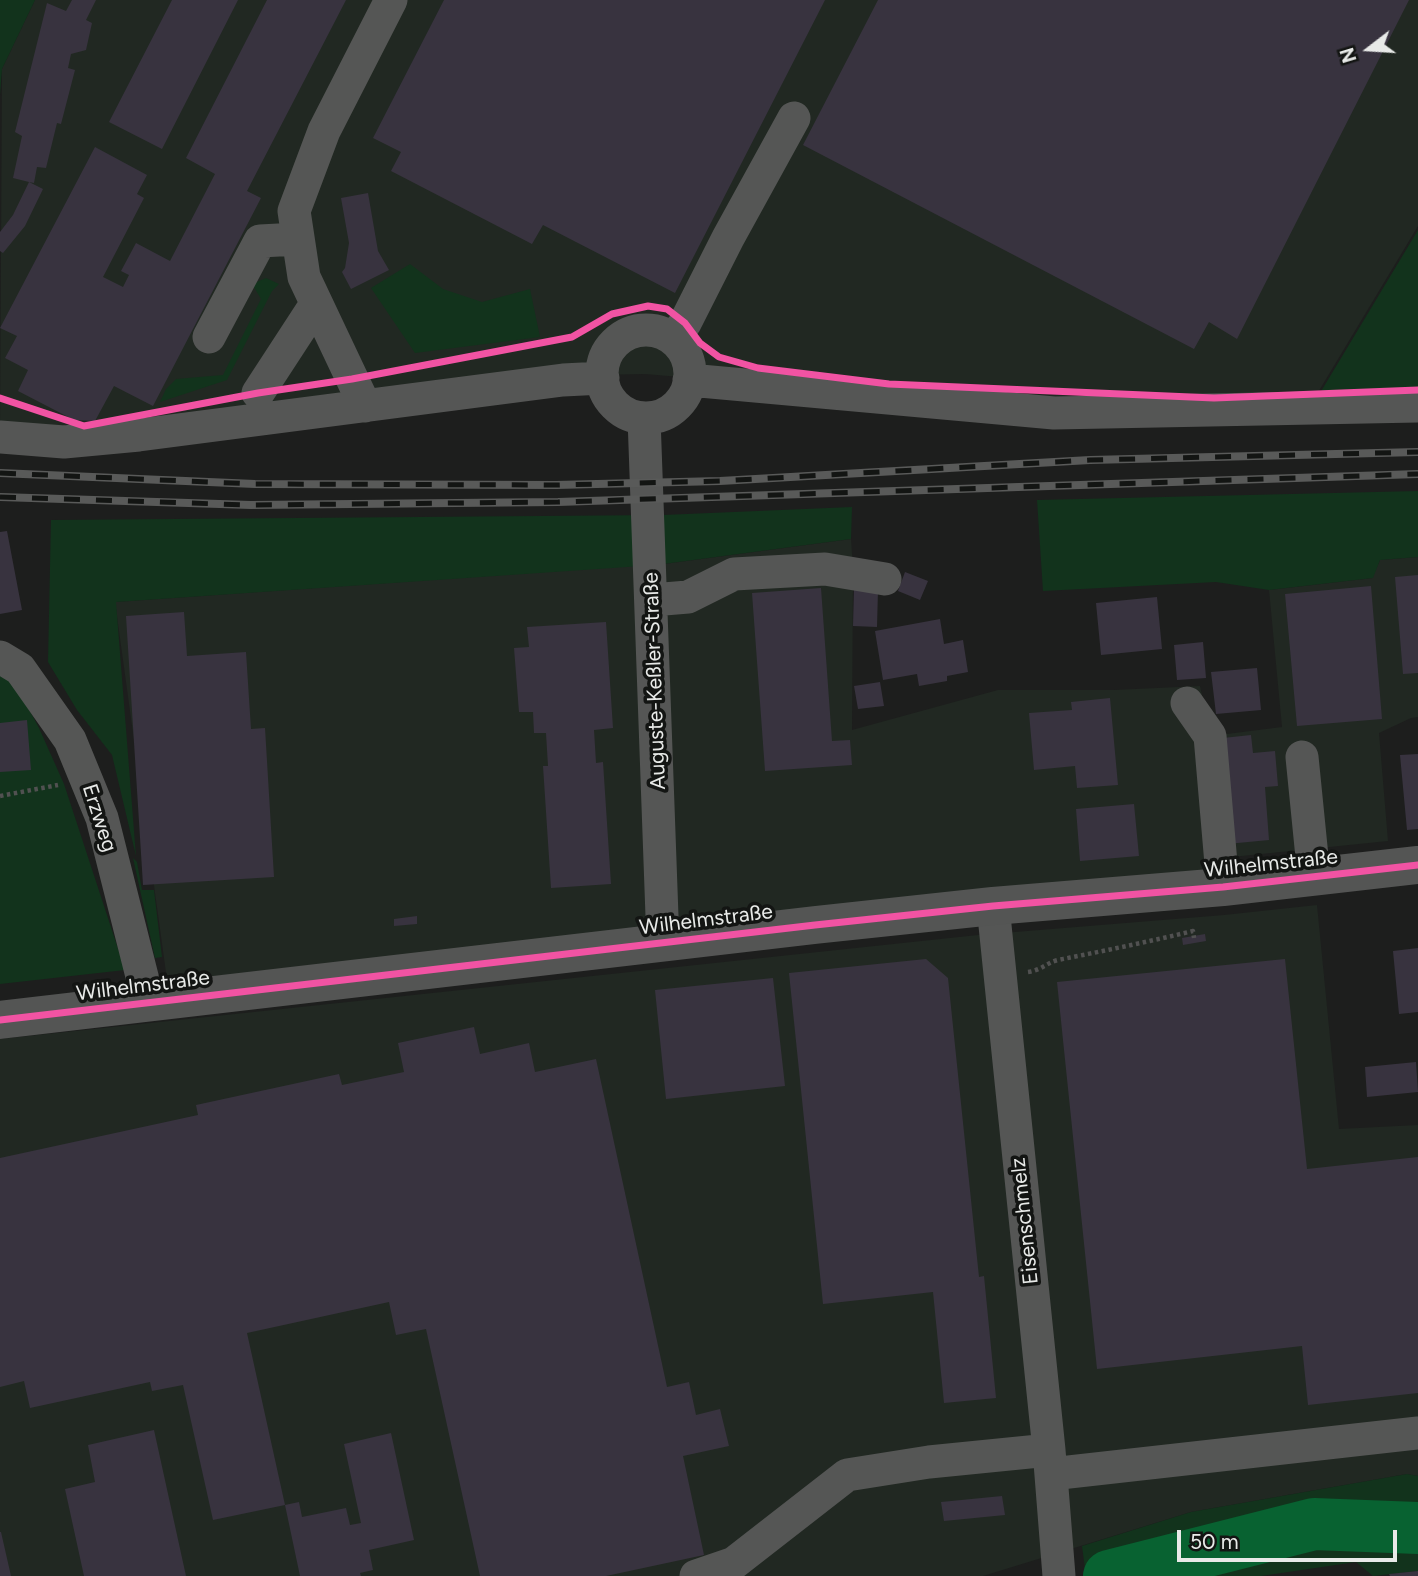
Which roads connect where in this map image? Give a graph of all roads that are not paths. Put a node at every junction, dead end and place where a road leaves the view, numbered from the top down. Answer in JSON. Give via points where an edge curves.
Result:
{"nodes":[{"id":1,"x":391,"y":0,"type":"edge"},
{"id":2,"x":794,"y":118,"type":"dead end"},
{"id":3,"x":298,"y":239,"type":"junction"},
{"id":4,"x":316,"y":304,"type":"junction"},
{"id":5,"x":209,"y":337,"type":"dead end"},
{"id":6,"x":674,"y":339,"type":"junction"},
{"id":7,"x":603,"y":378,"type":"junction"},
{"id":8,"x":690,"y":380,"type":"junction"},
{"id":9,"x":258,"y":393,"type":"dead end"},
{"id":10,"x":365,"y":406,"type":"junction"},
{"id":11,"x":1418,"y":406,"type":"edge"},
{"id":12,"x":644,"y":418,"type":"junction"},
{"id":13,"x":0,"y":437,"type":"edge"},
{"id":14,"x":886,"y":579,"type":"dead end"},
{"id":15,"x":652,"y":600,"type":"junction"},
{"id":16,"x":0,"y":657,"type":"edge"},
{"id":17,"x":1188,"y":703,"type":"dead end"},
{"id":18,"x":1302,"y":757,"type":"dead end"},
{"id":19,"x":1418,"y":865,"type":"edge"},
{"id":20,"x":1314,"y":877,"type":"junction"},
{"id":21,"x":1223,"y":887,"type":"junction"},
{"id":22,"x":993,"y":905,"type":"junction"},
{"id":23,"x":663,"y":943,"type":"junction"},
{"id":24,"x":149,"y":1004,"type":"junction"},
{"id":25,"x":0,"y":1020,"type":"edge"},
{"id":26,"x":1418,"y":1433,"type":"edge"},
{"id":27,"x":1050,"y":1462,"type":"junction"},
{"id":28,"x":696,"y":1576,"type":"edge"},
{"id":29,"x":1059,"y":1576,"type":"edge"}],
"edges":[{"from":1,"to":3,"type":"street","via":[[324,131],[294,211]]},
{"from":2,"to":6,"type":"street"},
{"from":3,"to":4,"type":"street","via":[[304,277]]},
{"from":3,"to":5,"type":"street","via":[[260,241]]},
{"from":4,"to":9,"type":"street"},
{"from":4,"to":10,"type":"street"},
{"from":6,"to":7,"type":"street","via":[[648,330],[622,337],[605,358]]},
{"from":6,"to":8,"type":"street","via":[[683,349]]},
{"from":7,"to":10,"type":"street"},
{"from":7,"to":12,"type":"street","via":[[609,398],[619,408]]},
{"from":8,"to":11,"type":"street","via":[[1054,413]]},
{"from":8,"to":12,"type":"street","via":[[671,411]]},
{"from":10,"to":13,"type":"street","via":[[77,441]]},
{"from":12,"to":15,"type":"street","name":"Auguste-Keßler-Straße"},
{"from":14,"to":15,"type":"street","via":[[824,569],[734,573],[688,597]]},
{"from":15,"to":23,"type":"street","name":"Auguste-Keßler-Straße"},
{"from":16,"to":24,"type":"street","name":"Erzweg","via":[[20,669],[70,740],[102,818]]},
{"from":17,"to":21,"type":"street","via":[[1210,736]]},
{"from":18,"to":20,"type":"street"},
{"from":19,"to":20,"type":"main road","name":"Wilhelmstraße"},
{"from":20,"to":21,"type":"main road","name":"Wilhelmstraße"},
{"from":21,"to":22,"type":"main road","name":"Wilhelmstraße"},
{"from":22,"to":23,"type":"main road","name":"Wilhelmstraße"},
{"from":22,"to":27,"type":"street","name":"Eisenschmelz"},
{"from":23,"to":24,"type":"main road","name":"Wilhelmstraße"},
{"from":24,"to":25,"type":"main road","name":"Wilhelmstraße"},
{"from":26,"to":27,"type":"street"},
{"from":27,"to":28,"type":"street","via":[[929,1462],[847,1475],[734,1563]]},
{"from":27,"to":29,"type":"street","name":"Eisenschmelz"}]}
